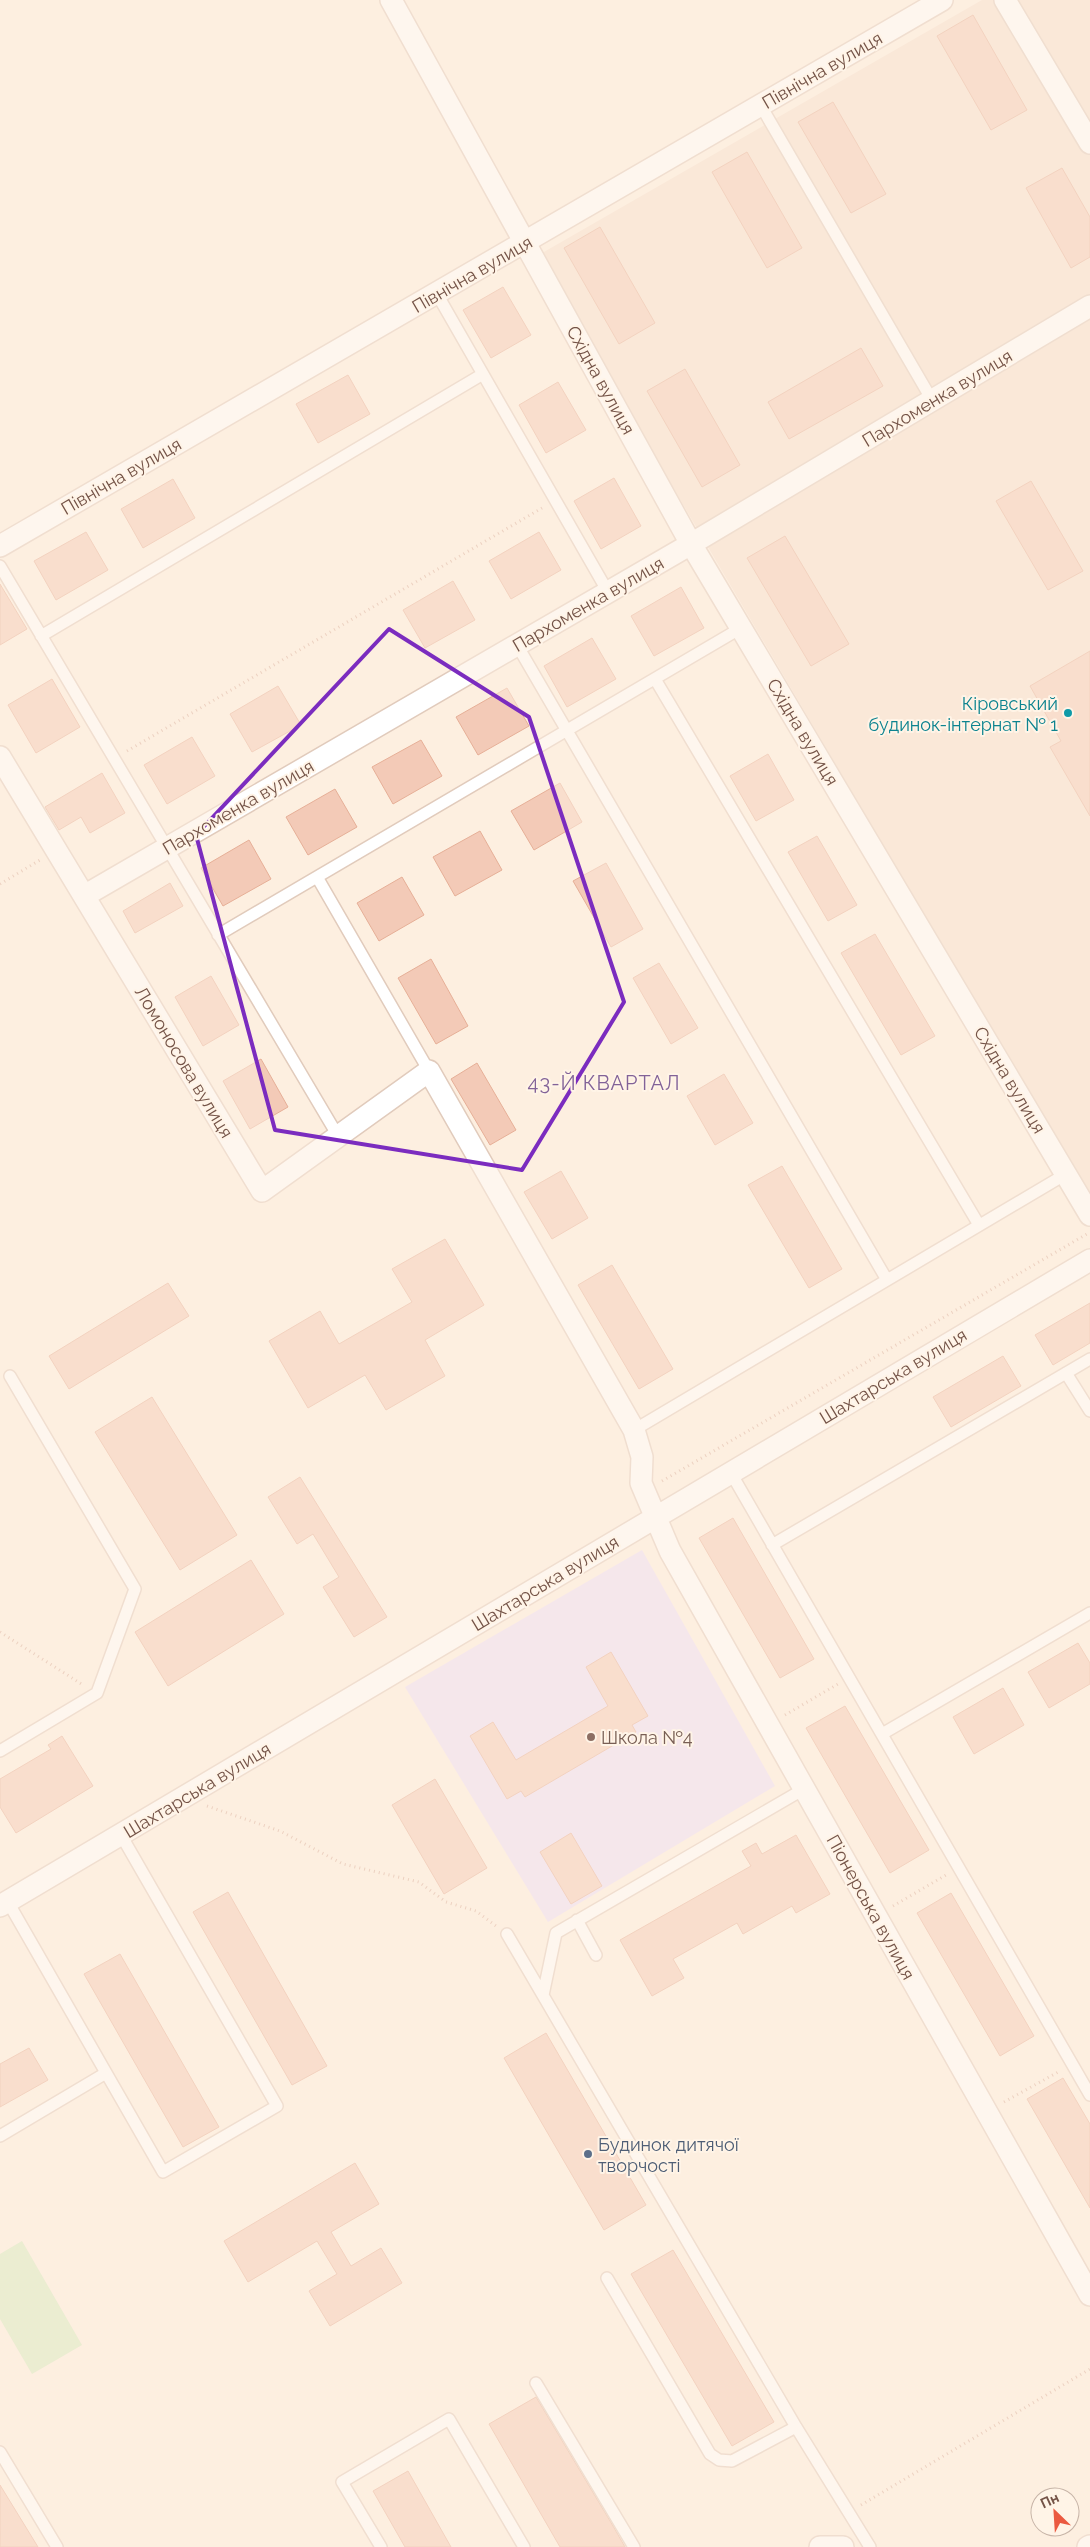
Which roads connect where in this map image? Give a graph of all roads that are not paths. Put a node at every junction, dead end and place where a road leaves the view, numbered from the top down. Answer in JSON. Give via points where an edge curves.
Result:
{"nodes":[{"id":1,"x":391,"y":0,"type":"edge"},
{"id":2,"x":942,"y":0,"type":"edge"},
{"id":3,"x":1005,"y":0,"type":"edge"},
{"id":4,"x":761,"y":106,"type":"junction"},
{"id":5,"x":1090,"y":144,"type":"edge"},
{"id":6,"x":526,"y":242,"type":"junction"},
{"id":7,"x":437,"y":294,"type":"junction"},
{"id":8,"x":1090,"y":306,"type":"edge"},
{"id":9,"x":483,"y":374,"type":"junction"},
{"id":10,"x":932,"y":400,"type":"junction"},
{"id":11,"x":691,"y":544,"type":"junction"},
{"id":12,"x":0,"y":546,"type":"edge"},
{"id":13,"x":0,"y":566,"type":"edge"},
{"id":14,"x":608,"y":592,"type":"junction"},
{"id":15,"x":741,"y":628,"type":"junction"},
{"id":16,"x":41,"y":636,"type":"junction"},
{"id":17,"x":517,"y":645,"type":"junction"},
{"id":18,"x":655,"y":679,"type":"junction"},
{"id":19,"x":567,"y":730,"type":"junction"},
{"id":20,"x":0,"y":757,"type":"edge"},
{"id":21,"x":166,"y":849,"type":"junction"},
{"id":22,"x":317,"y":877,"type":"junction"},
{"id":23,"x":84,"y":896,"type":"junction"},
{"id":24,"x":218,"y":935,"type":"junction"},
{"id":25,"x":429,"y":1071,"type":"junction"},
{"id":26,"x":338,"y":1136,"type":"junction"},
{"id":27,"x":1066,"y":1174,"type":"junction"},
{"id":28,"x":1090,"y":1215,"type":"edge"},
{"id":29,"x":979,"y":1224,"type":"junction"},
{"id":30,"x":1090,"y":1260,"type":"edge"},
{"id":31,"x":887,"y":1280,"type":"junction"},
{"id":32,"x":1090,"y":1359,"type":"edge"},
{"id":33,"x":1066,"y":1373,"type":"junction"},
{"id":34,"x":10,"y":1376,"type":"dead end"},
{"id":35,"x":1090,"y":1411,"type":"edge"},
{"id":36,"x":634,"y":1430,"type":"junction"},
{"id":37,"x":731,"y":1473,"type":"junction"},
{"id":38,"x":656,"y":1517,"type":"junction"},
{"id":39,"x":772,"y":1545,"type":"junction"},
{"id":40,"x":1090,"y":1613,"type":"edge"},
{"id":41,"x":882,"y":1734,"type":"junction"},
{"id":42,"x":0,"y":1751,"type":"edge"},
{"id":43,"x":804,"y":1789,"type":"junction"},
{"id":44,"x":121,"y":1835,"type":"junction"},
{"id":45,"x":4,"y":1904,"type":"edge"},
{"id":46,"x":577,"y":1920,"type":"junction"},
{"id":47,"x":507,"y":1934,"type":"road end"},
{"id":48,"x":596,"y":1955,"type":"dead end"},
{"id":49,"x":543,"y":1995,"type":"junction"},
{"id":50,"x":106,"y":2073,"type":"junction"},
{"id":51,"x":1090,"y":2095,"type":"edge"},
{"id":52,"x":0,"y":2136,"type":"edge"},
{"id":53,"x":607,"y":2278,"type":"dead end"},
{"id":54,"x":1090,"y":2295,"type":"edge"},
{"id":55,"x":536,"y":2383,"type":"dead end"},
{"id":56,"x":796,"y":2427,"type":"junction"},
{"id":57,"x":0,"y":2452,"type":"edge"},
{"id":58,"x":57,"y":2547,"type":"edge"},
{"id":59,"x":381,"y":2547,"type":"edge"},
{"id":60,"x":524,"y":2547,"type":"edge"},
{"id":61,"x":634,"y":2547,"type":"edge"},
{"id":62,"x":820,"y":2547,"type":"edge"},
{"id":63,"x":836,"y":2547,"type":"edge"},
{"id":64,"x":843,"y":2547,"type":"edge"},
{"id":65,"x":870,"y":2547,"type":"edge"}],
"edges":[{"from":1,"to":6,"type":"street","name":"Східна вулиця"},
{"from":2,"to":4,"type":"street","name":"Північна вулиця"},
{"from":3,"to":5,"type":"street"},
{"from":4,"to":6,"type":"street","name":"Північна вулиця"},
{"from":4,"to":10,"type":"lane"},
{"from":6,"to":7,"type":"street","name":"Північна вулиця"},
{"from":6,"to":11,"type":"street","name":"Східна вулиця"},
{"from":7,"to":9,"type":"lane"},
{"from":7,"to":12,"type":"street","name":"Північна вулиця"},
{"from":8,"to":10,"type":"street","name":"Пархоменка вулиця"},
{"from":9,"to":14,"type":"lane"},
{"from":9,"to":16,"type":"lane"},
{"from":10,"to":11,"type":"street","name":"Пархоменка вулиця"},
{"from":11,"to":14,"type":"street","name":"Пархоменка вулиця"},
{"from":11,"to":15,"type":"street","name":"Східна вулиця"},
{"from":13,"to":16,"type":"lane"},
{"from":14,"to":17,"type":"street","name":"Пархоменка вулиця"},
{"from":15,"to":18,"type":"lane"},
{"from":15,"to":27,"type":"street","name":"Східна вулиця"},
{"from":16,"to":21,"type":"lane"},
{"from":17,"to":19,"type":"lane"},
{"from":17,"to":21,"type":"street","name":"Пархоменка вулиця"},
{"from":18,"to":19,"type":"lane"},
{"from":18,"to":29,"type":"lane"},
{"from":19,"to":22,"type":"lane"},
{"from":19,"to":31,"type":"lane"},
{"from":20,"to":23,"type":"street","name":"Ломоносова вулиця"},
{"from":21,"to":23,"type":"street","name":"Пархоменка вулиця"},
{"from":21,"to":24,"type":"lane"},
{"from":22,"to":24,"type":"lane"},
{"from":22,"to":25,"type":"lane"},
{"from":23,"to":26,"type":"street","name":"Ломоносова вулиця","via":[[262,1191]]},
{"from":24,"to":26,"type":"lane"},
{"from":25,"to":26,"type":"street","name":"Ломоносова вулиця"},
{"from":25,"to":36,"type":"street","name":"Піонерська вулиця"},
{"from":27,"to":28,"type":"street","name":"Східна вулиця"},
{"from":27,"to":29,"type":"lane"},
{"from":29,"to":31,"type":"lane"},
{"from":30,"to":37,"type":"street","name":"Шахтарська вулиця"},
{"from":31,"to":36,"type":"lane"},
{"from":32,"to":33,"type":"lane"},
{"from":33,"to":35,"type":"lane"},
{"from":33,"to":39,"type":"lane"},
{"from":34,"to":42,"type":"lane","via":[[135,1589],[97,1693]]},
{"from":36,"to":38,"type":"street","name":"Піонерська вулиця","via":[[642,1457],[641,1483]]},
{"from":37,"to":38,"type":"street","name":"Шахтарська вулиця"},
{"from":37,"to":39,"type":"lane"},
{"from":38,"to":43,"type":"street","name":"Піонерська вулиця","via":[[670,1551]]},
{"from":38,"to":44,"type":"street","name":"Шахтарська вулиця"},
{"from":39,"to":41,"type":"lane"},
{"from":40,"to":41,"type":"lane"},
{"from":41,"to":51,"type":"lane"},
{"from":43,"to":46,"type":"lane"},
{"from":43,"to":54,"type":"street","name":"Піонерська вулиця"},
{"from":44,"to":45,"type":"street","name":"Шахтарська вулиця"},
{"from":44,"to":50,"type":"lane","via":[[277,2106],[163,2172]]},
{"from":45,"to":50,"type":"lane"},
{"from":46,"to":48,"type":"lane"},
{"from":46,"to":49,"type":"lane","via":[[556,1933]]},
{"from":47,"to":49,"type":"lane"},
{"from":49,"to":56,"type":"lane"},
{"from":50,"to":52,"type":"lane"},
{"from":53,"to":56,"type":"lane","via":[[710,2454],[719,2460],[732,2461]]},
{"from":55,"to":61,"type":"lane"},
{"from":56,"to":65,"type":"lane"},
{"from":57,"to":58,"type":"lane"},
{"from":59,"to":60,"type":"lane","via":[[342,2482],[449,2419]]},
{"from":62,"to":63,"type":"street"},
{"from":63,"to":64,"type":"street"}]}
